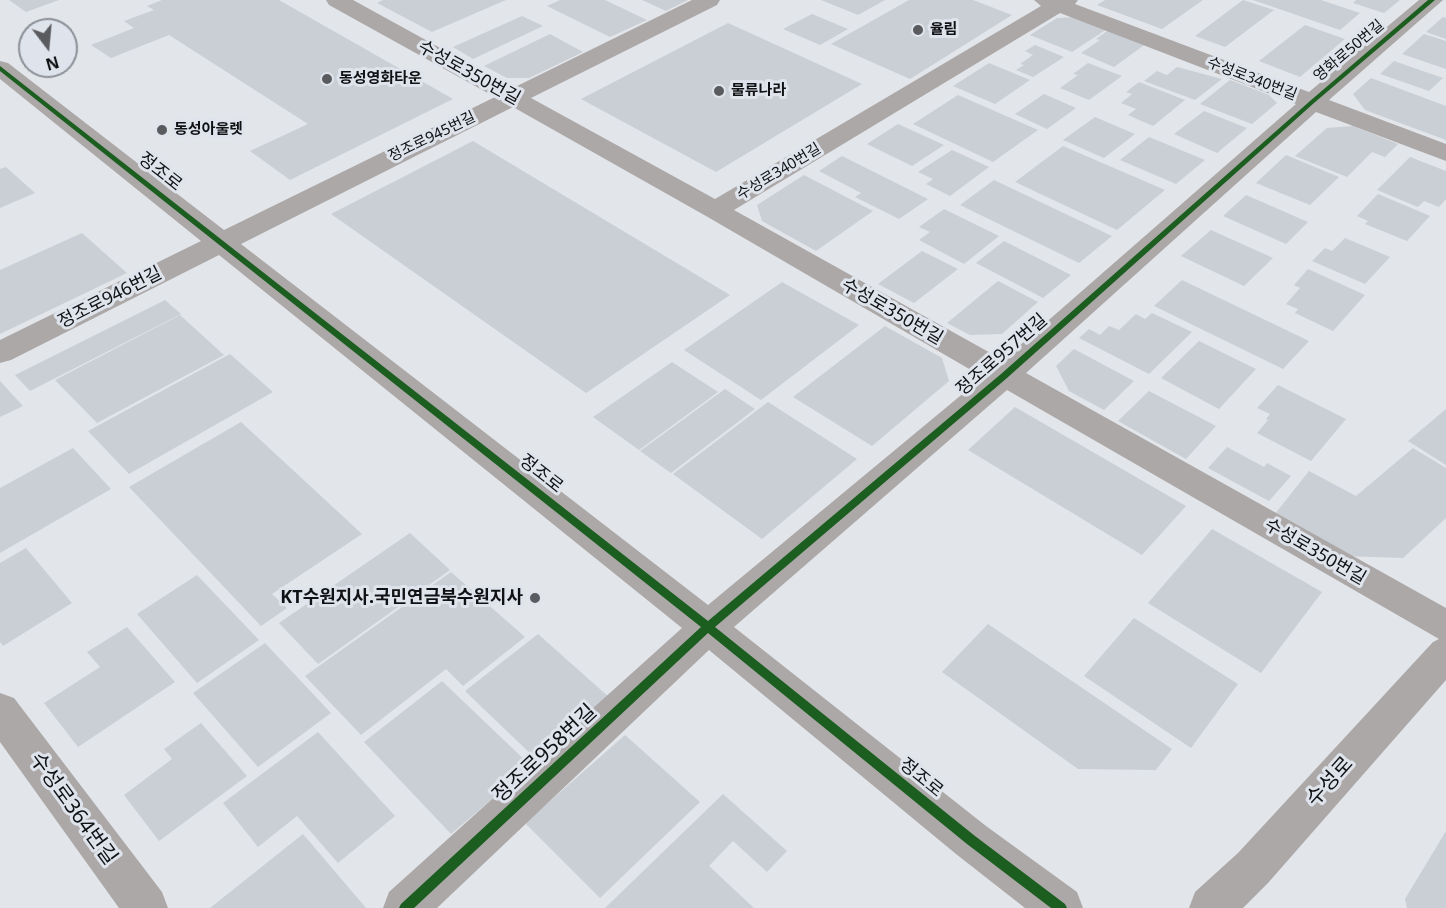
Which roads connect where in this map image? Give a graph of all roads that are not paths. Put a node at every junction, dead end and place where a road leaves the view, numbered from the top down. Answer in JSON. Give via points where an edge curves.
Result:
{"nodes":[{"id":1,"x":709,"y":0,"type":"edge"},
{"id":2,"x":1432,"y":0,"type":"edge"},
{"id":3,"x":345,"y":1,"type":"edge"},
{"id":4,"x":1057,"y":2,"type":"edge"},
{"id":5,"x":0,"y":68,"type":"edge"},
{"id":6,"x":513,"y":97,"type":"junction"},
{"id":7,"x":1312,"y":102,"type":"junction"},
{"id":8,"x":1446,"y":153,"type":"edge"},
{"id":9,"x":715,"y":210,"type":"junction"},
{"id":10,"x":220,"y":243,"type":"junction"},
{"id":11,"x":0,"y":353,"type":"edge"},
{"id":12,"x":1004,"y":376,"type":"junction"},
{"id":13,"x":1446,"y":626,"type":"edge"},
{"id":14,"x":708,"y":627,"type":"junction"},
{"id":15,"x":1446,"y":653,"type":"edge"},
{"id":16,"x":0,"y":710,"type":"edge"},
{"id":17,"x":146,"y":908,"type":"edge"},
{"id":18,"x":405,"y":908,"type":"edge"},
{"id":19,"x":1061,"y":908,"type":"edge"},
{"id":20,"x":1210,"y":908,"type":"edge"}],
"edges":[{"from":1,"to":6,"type":"street","name":"정조로945번길"},
{"from":2,"to":7,"type":"street","name":"영화로50번길"},
{"from":3,"to":6,"type":"street","name":"수성로350번길"},
{"from":4,"to":7,"type":"street","name":"수성로340번길"},
{"from":4,"to":9,"type":"street","name":"수성로340번길"},
{"from":5,"to":10,"type":"street","name":"정조로"},
{"from":6,"to":9,"type":"street","name":"수성로350번길"},
{"from":6,"to":10,"type":"street","name":"정조로945번길"},
{"from":7,"to":8,"type":"street","name":"수성로340번길"},
{"from":7,"to":12,"type":"street","name":"정조로957번길"},
{"from":9,"to":12,"type":"street","name":"수성로350번길"},
{"from":10,"to":11,"type":"street","name":"정조로946번길"},
{"from":10,"to":14,"type":"street","name":"정조로"},
{"from":12,"to":13,"type":"street","name":"수성로350번길"},
{"from":12,"to":14,"type":"street","name":"정조로957번길"},
{"from":14,"to":18,"type":"street","name":"정조로958번길"},
{"from":14,"to":19,"type":"street","name":"정조로"},
{"from":15,"to":20,"type":"street","name":"수성로","via":[[1253,868]]},
{"from":16,"to":17,"type":"street","name":"수성로364번길"}]}
